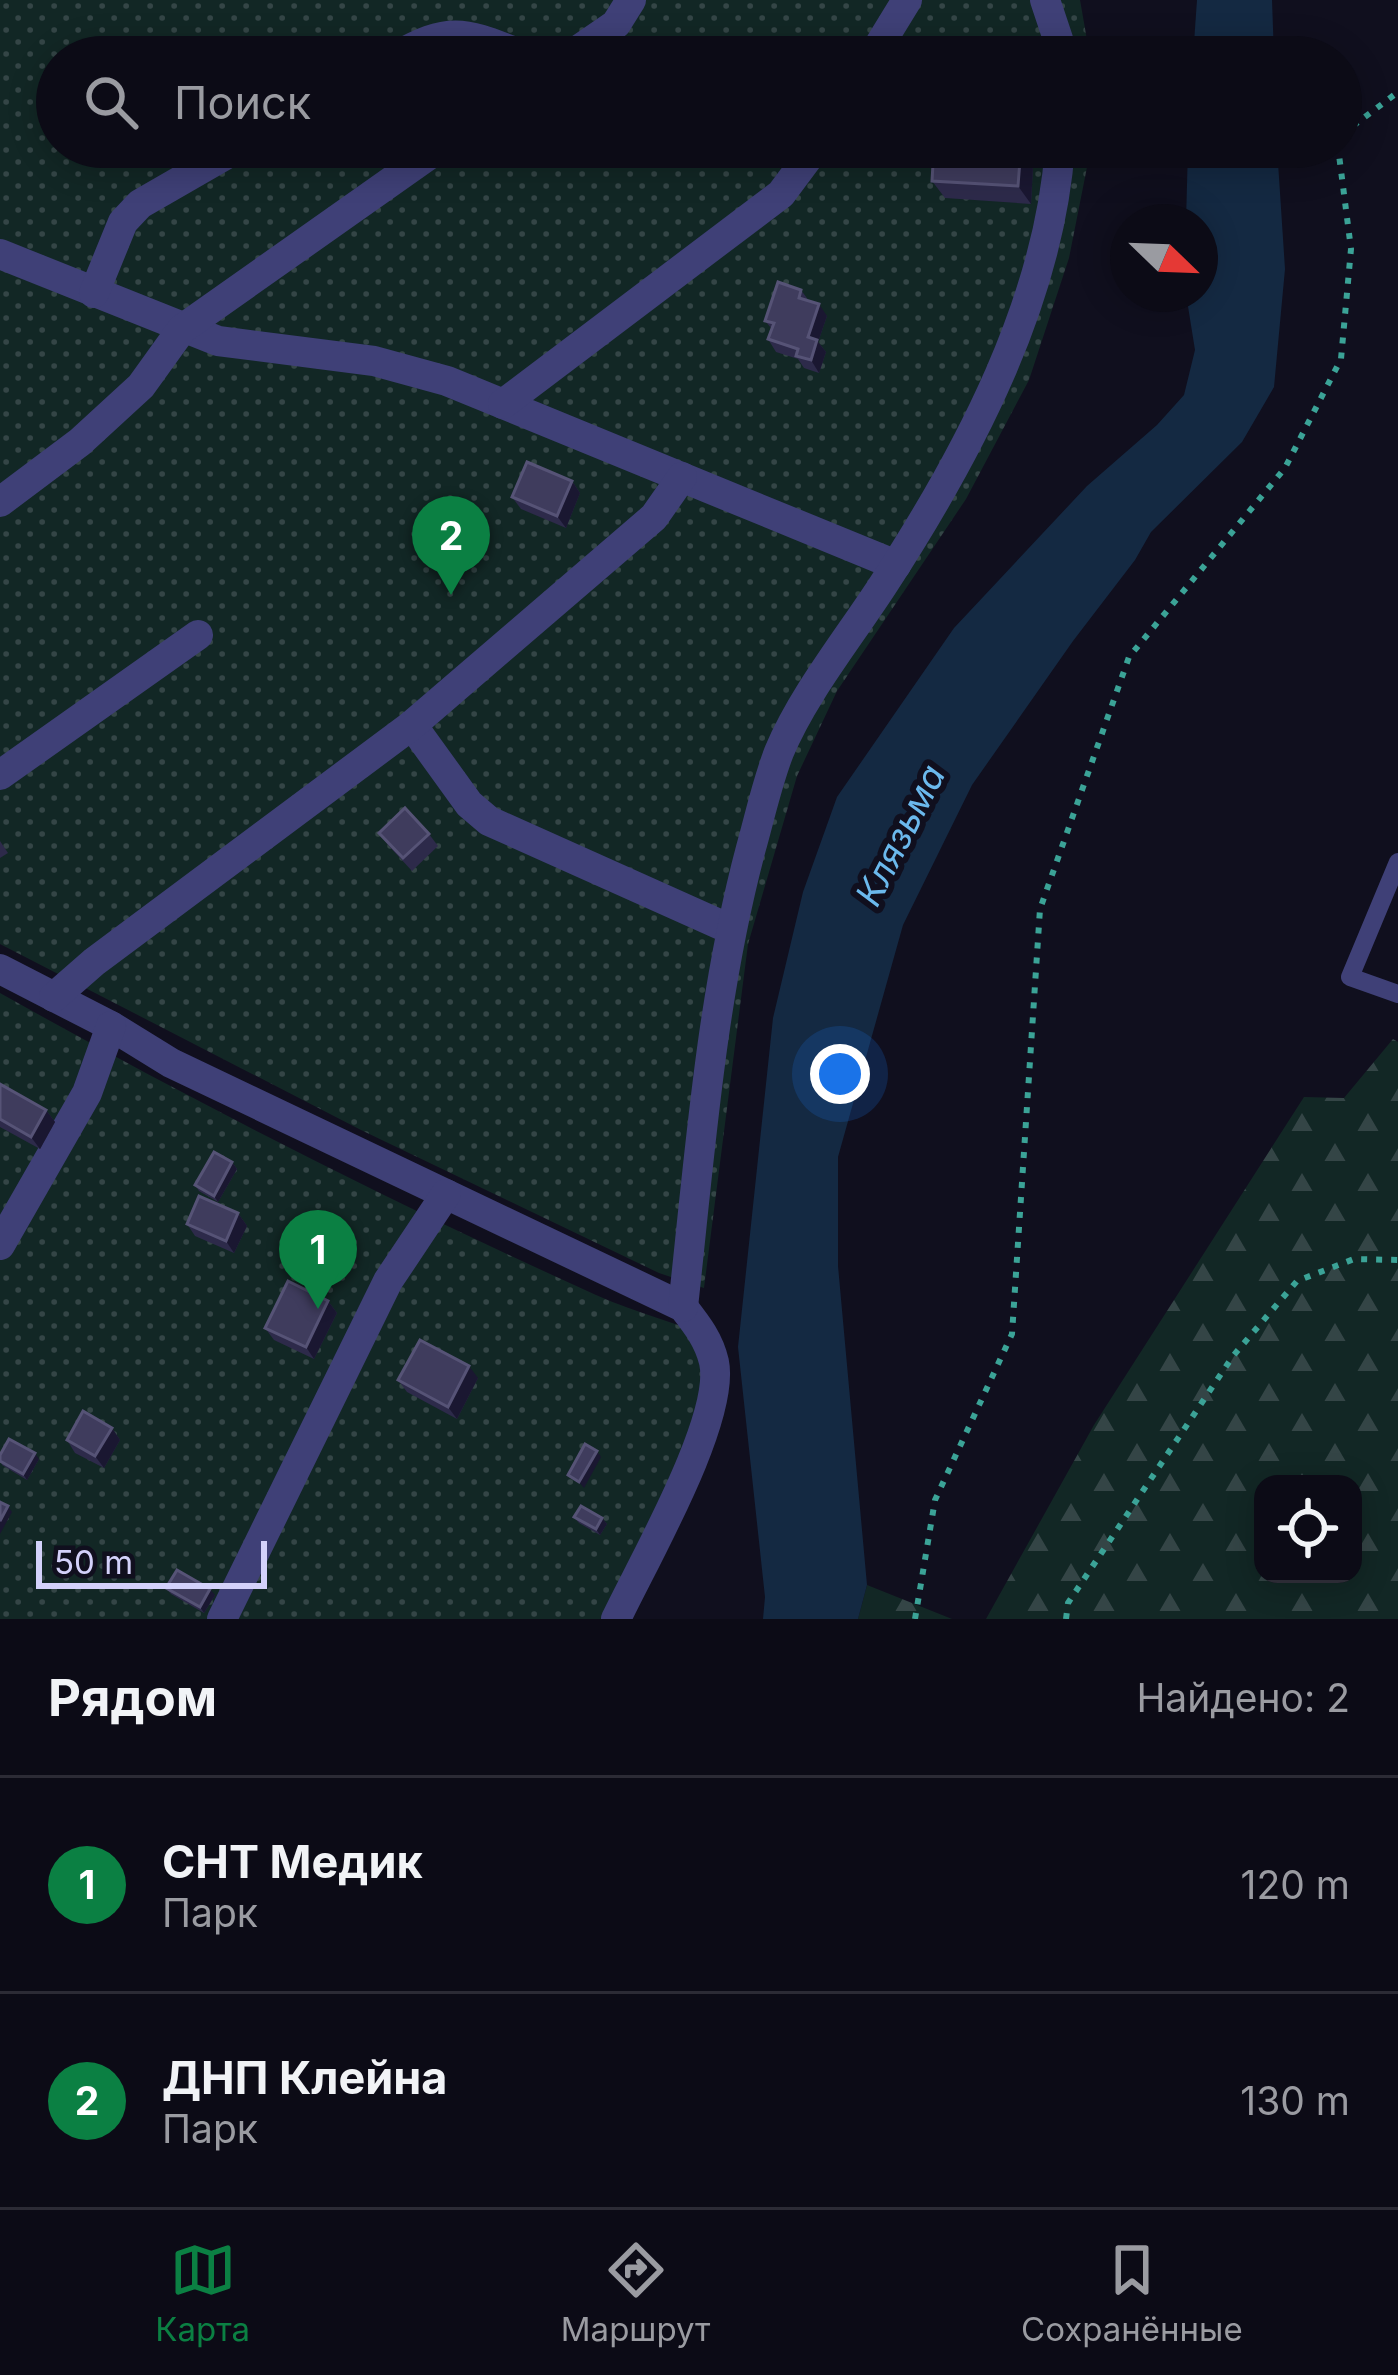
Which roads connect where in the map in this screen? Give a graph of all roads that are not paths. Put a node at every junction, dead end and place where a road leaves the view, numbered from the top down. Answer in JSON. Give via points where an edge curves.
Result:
{"nodes":[{"id":1,"x":631,"y":0,"type":"edge"},
{"id":2,"x":908,"y":0,"type":"edge"},
{"id":3,"x":1045,"y":0,"type":"edge"},
{"id":4,"x":599,"y":36,"type":"edge"},
{"id":5,"x":885,"y":36,"type":"edge"},
{"id":6,"x":1057,"y":36,"type":"edge"},
{"id":7,"x":203,"y":168,"type":"edge"},
{"id":8,"x":410,"y":168,"type":"edge"},
{"id":9,"x":800,"y":168,"type":"edge"},
{"id":10,"x":1056,"y":168,"type":"edge"},
{"id":11,"x":0,"y":254,"type":"edge"},
{"id":12,"x":94,"y":293,"type":"junction"},
{"id":13,"x":182,"y":329,"type":"junction"},
{"id":14,"x":503,"y":404,"type":"junction"},
{"id":15,"x":682,"y":477,"type":"junction"},
{"id":16,"x":0,"y":502,"type":"edge"},
{"id":17,"x":896,"y":565,"type":"junction"},
{"id":18,"x":198,"y":634,"type":"dead end"},
{"id":19,"x":412,"y":724,"type":"junction"},
{"id":20,"x":0,"y":775,"type":"edge"},
{"id":21,"x":1398,"y":862,"type":"edge"},
{"id":22,"x":730,"y":929,"type":"junction"},
{"id":23,"x":0,"y":970,"type":"edge"},
{"id":24,"x":1398,"y":994,"type":"edge"},
{"id":25,"x":55,"y":997,"type":"junction"},
{"id":26,"x":111,"y":1026,"type":"junction"},
{"id":27,"x":446,"y":1194,"type":"junction"},
{"id":28,"x":0,"y":1245,"type":"edge"},
{"id":29,"x":682,"y":1307,"type":"junction"},
{"id":30,"x":222,"y":1619,"type":"edge"},
{"id":31,"x":616,"y":1619,"type":"edge"}],
"edges":[{"from":1,"to":4,"type":"street"},
{"from":2,"to":5,"type":"street"},
{"from":3,"to":6,"type":"street"},
{"from":7,"to":12,"type":"street","via":[[123,222]]},
{"from":8,"to":13,"type":"street"},
{"from":9,"to":14,"type":"street","via":[[781,194]]},
{"from":10,"to":17,"type":"street","via":[[1017,328],[973,430]]},
{"from":11,"to":12,"type":"street"},
{"from":12,"to":13,"type":"street"},
{"from":13,"to":14,"type":"street","via":[[256,349],[374,361]]},
{"from":13,"to":16,"type":"street","via":[[141,386]]},
{"from":14,"to":15,"type":"street"},
{"from":15,"to":17,"type":"street"},
{"from":15,"to":19,"type":"street","via":[[654,517]]},
{"from":17,"to":22,"type":"street","via":[[781,749]]},
{"from":18,"to":20,"type":"street"},
{"from":19,"to":22,"type":"street","via":[[489,821]]},
{"from":19,"to":25,"type":"street"},
{"from":21,"to":24,"type":"lane","via":[[1350,977]]},
{"from":22,"to":29,"type":"street"},
{"from":23,"to":25,"type":"street"},
{"from":25,"to":26,"type":"street"},
{"from":26,"to":27,"type":"street","via":[[171,1064]]},
{"from":26,"to":28,"type":"street","via":[[87,1093]]},
{"from":27,"to":29,"type":"street"},
{"from":27,"to":30,"type":"street","via":[[388,1281]]},
{"from":29,"to":31,"type":"street","via":[[704,1334],[715,1366],[712,1398],[699,1443]]}]}
